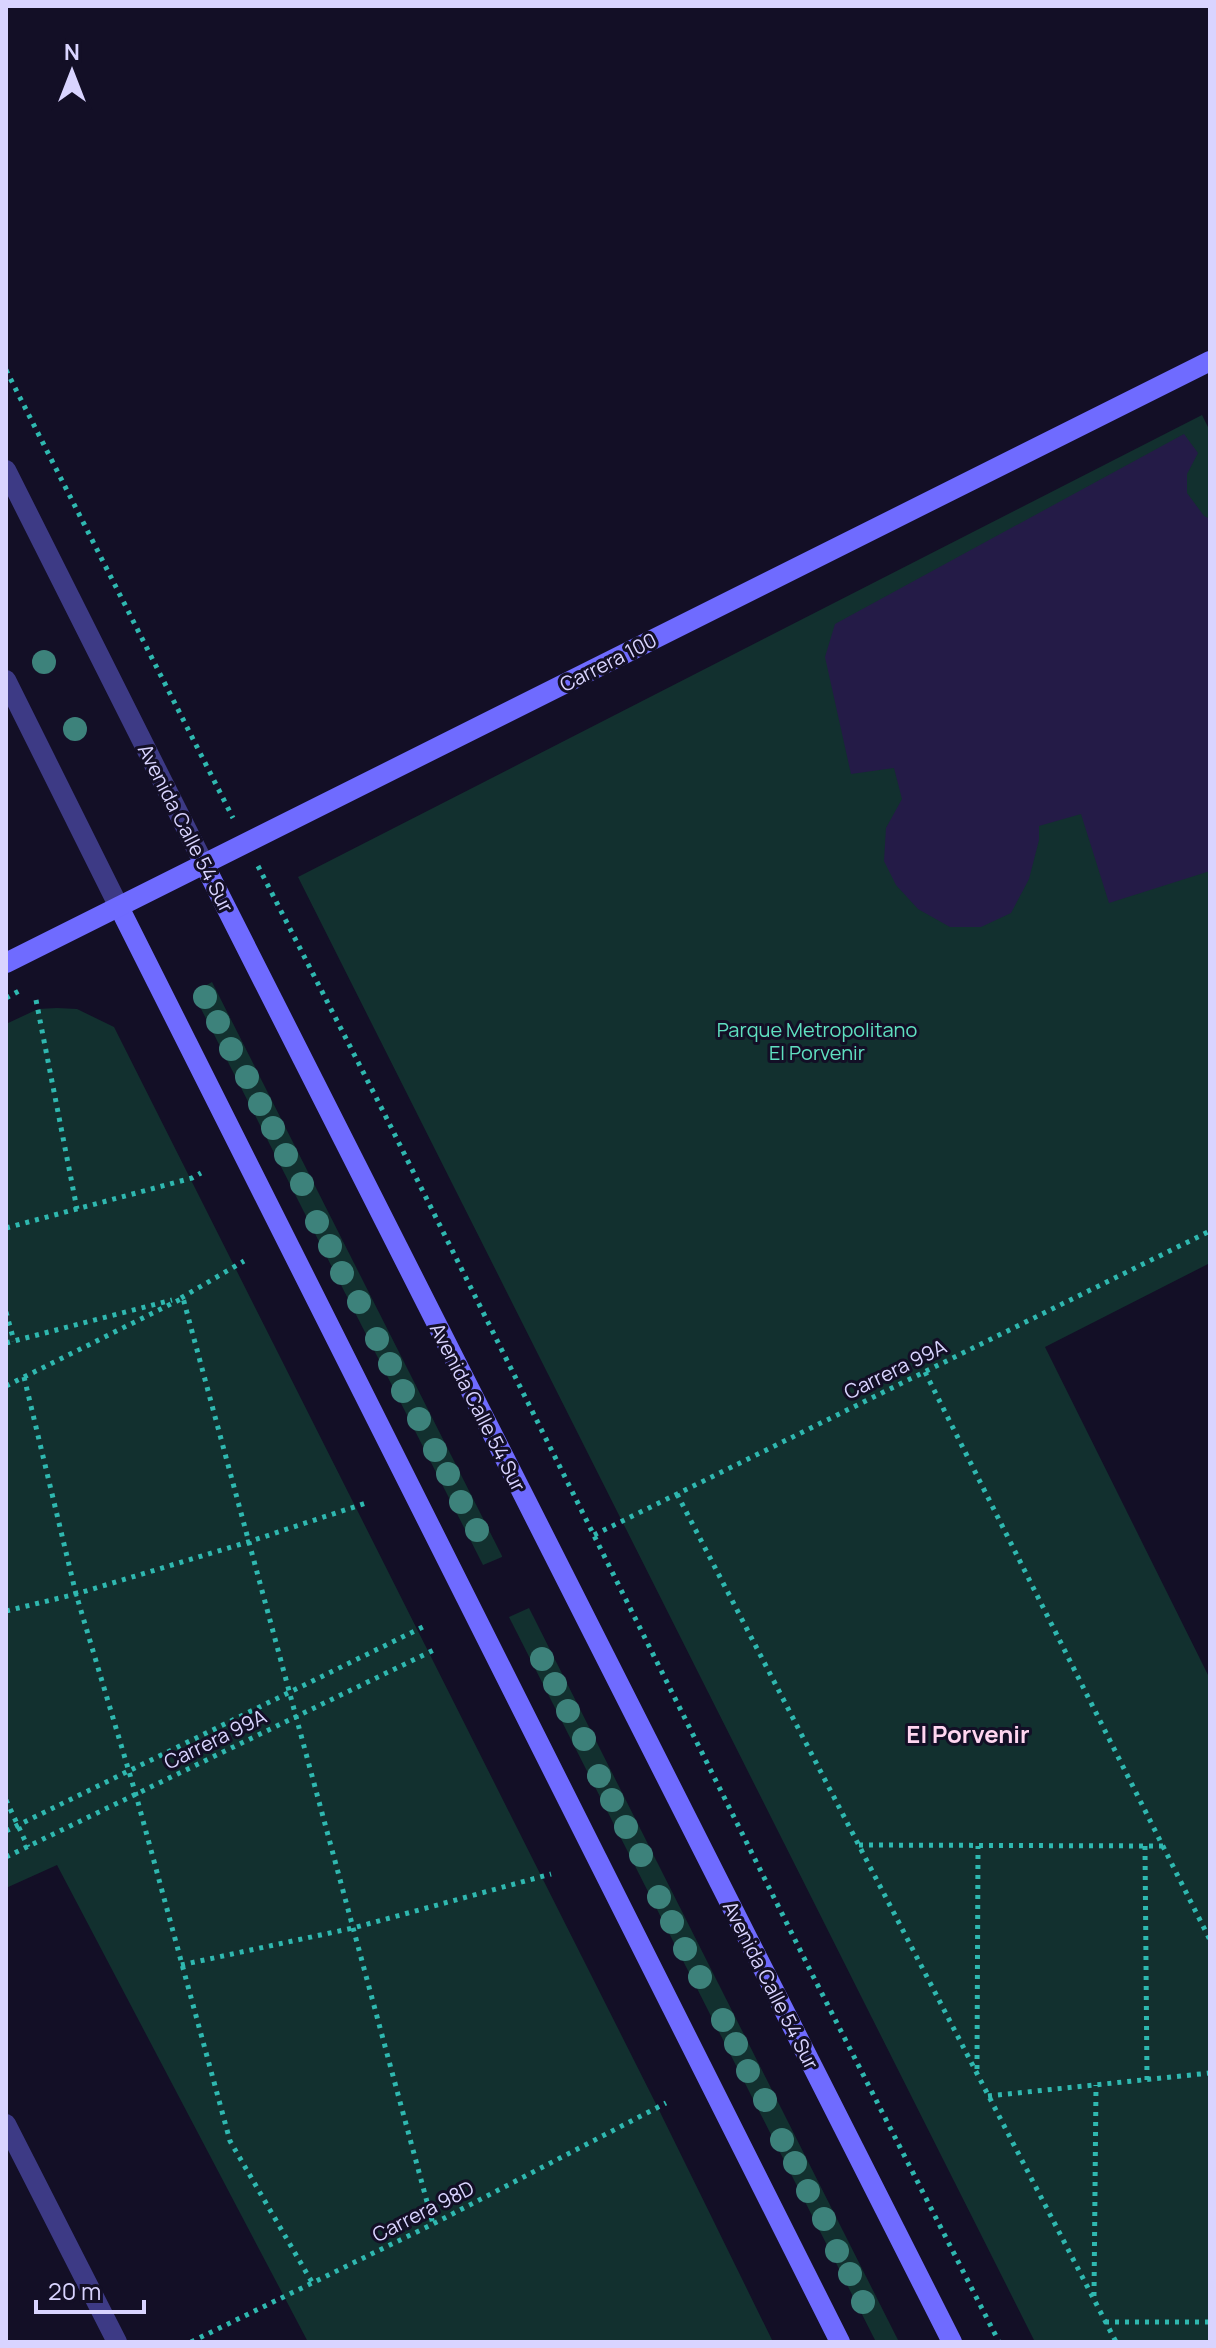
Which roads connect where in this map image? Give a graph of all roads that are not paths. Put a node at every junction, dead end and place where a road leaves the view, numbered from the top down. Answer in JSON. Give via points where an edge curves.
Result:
{"nodes":[{"id":1,"x":1210,"y":361,"type":"edge"},
{"id":2,"x":6,"y":470,"type":"edge"},
{"id":3,"x":6,"y":680,"type":"edge"},
{"id":4,"x":204,"y":864,"type":"junction"},
{"id":5,"x":119,"y":907,"type":"junction"},
{"id":6,"x":6,"y":963,"type":"edge"},
{"id":7,"x":6,"y":2124,"type":"edge"},
{"id":8,"x":117,"y":2342,"type":"edge"},
{"id":9,"x":840,"y":2342,"type":"edge"},
{"id":10,"x":952,"y":2342,"type":"edge"}],
"edges":[{"from":1,"to":4,"type":"street","name":"Carrera 100"},
{"from":2,"to":4,"type":"street","name":"Avenida Calle 54 Sur"},
{"from":3,"to":5,"type":"street"},
{"from":4,"to":5,"type":"street","name":"Carrera 100"},
{"from":4,"to":10,"type":"street","name":"Avenida Calle 54 Sur"},
{"from":5,"to":6,"type":"street","name":"Carrera 100"},
{"from":5,"to":9,"type":"street"},
{"from":7,"to":8,"type":"street"}]}
